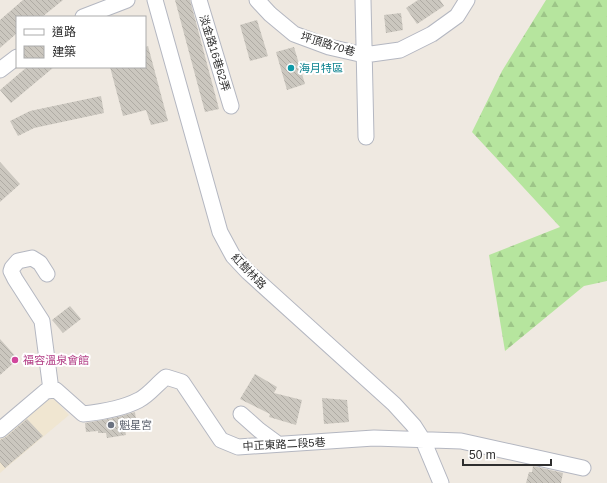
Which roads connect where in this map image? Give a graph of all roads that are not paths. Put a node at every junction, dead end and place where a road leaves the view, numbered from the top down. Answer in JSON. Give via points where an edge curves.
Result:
{"nodes":[{"id":1,"x":127,"y":0,"type":"edge"},
{"id":2,"x":155,"y":0,"type":"edge"},
{"id":3,"x":199,"y":0,"type":"edge"},
{"id":4,"x":257,"y":0,"type":"edge"},
{"id":5,"x":363,"y":0,"type":"edge"},
{"id":6,"x":467,"y":0,"type":"edge"},
{"id":7,"x":86,"y":16,"type":"edge"},
{"id":8,"x":364,"y":55,"type":"junction"},
{"id":9,"x":16,"y":58,"type":"edge"},
{"id":10,"x":0,"y":70,"type":"edge"},
{"id":11,"x":231,"y":106,"type":"dead end"},
{"id":12,"x":366,"y":137,"type":"dead end"},
{"id":13,"x":47,"y":274,"type":"dead end"},
{"id":14,"x":51,"y":390,"type":"junction"},
{"id":15,"x":241,"y":414,"type":"dead end"},
{"id":16,"x":0,"y":430,"type":"edge"},
{"id":17,"x":423,"y":440,"type":"junction"},
{"id":18,"x":278,"y":444,"type":"junction"},
{"id":19,"x":583,"y":468,"type":"dead end"},
{"id":20,"x":441,"y":483,"type":"edge"}],
"edges":[{"from":1,"to":7,"type":"street"},
{"from":2,"to":17,"type":"street","name":"紅樹林路","via":[[220,232],[233,256],[394,404]]},
{"from":3,"to":11,"type":"street","name":"淡金路16巷62弄"},
{"from":4,"to":8,"type":"street","name":"坪頂路70巷","via":[[294,34],[329,47]]},
{"from":5,"to":8,"type":"street","name":"坪頂路70巷"},
{"from":6,"to":8,"type":"street","name":"坪頂路70巷","via":[[457,16],[432,34],[400,50]]},
{"from":8,"to":12,"type":"street","name":"坪頂路70巷"},
{"from":9,"to":10,"type":"street"},
{"from":13,"to":14,"type":"street","via":[[40,263],[32,258],[18,260],[11,271],[42,321]]},
{"from":14,"to":16,"type":"street","via":[[46,391]]},
{"from":14,"to":18,"type":"street","name":"中正東路二段5巷","via":[[56,390],[83,414],[102,412],[140,400],[166,377],[182,382],[221,440],[238,447]]},
{"from":15,"to":18,"type":"street"},
{"from":17,"to":18,"type":"street","name":"中正東路二段5巷","via":[[374,438]]},
{"from":17,"to":19,"type":"street","name":"中正東路二段5巷","via":[[461,441]]},
{"from":17,"to":20,"type":"street","name":"紅樹林路"}]}
